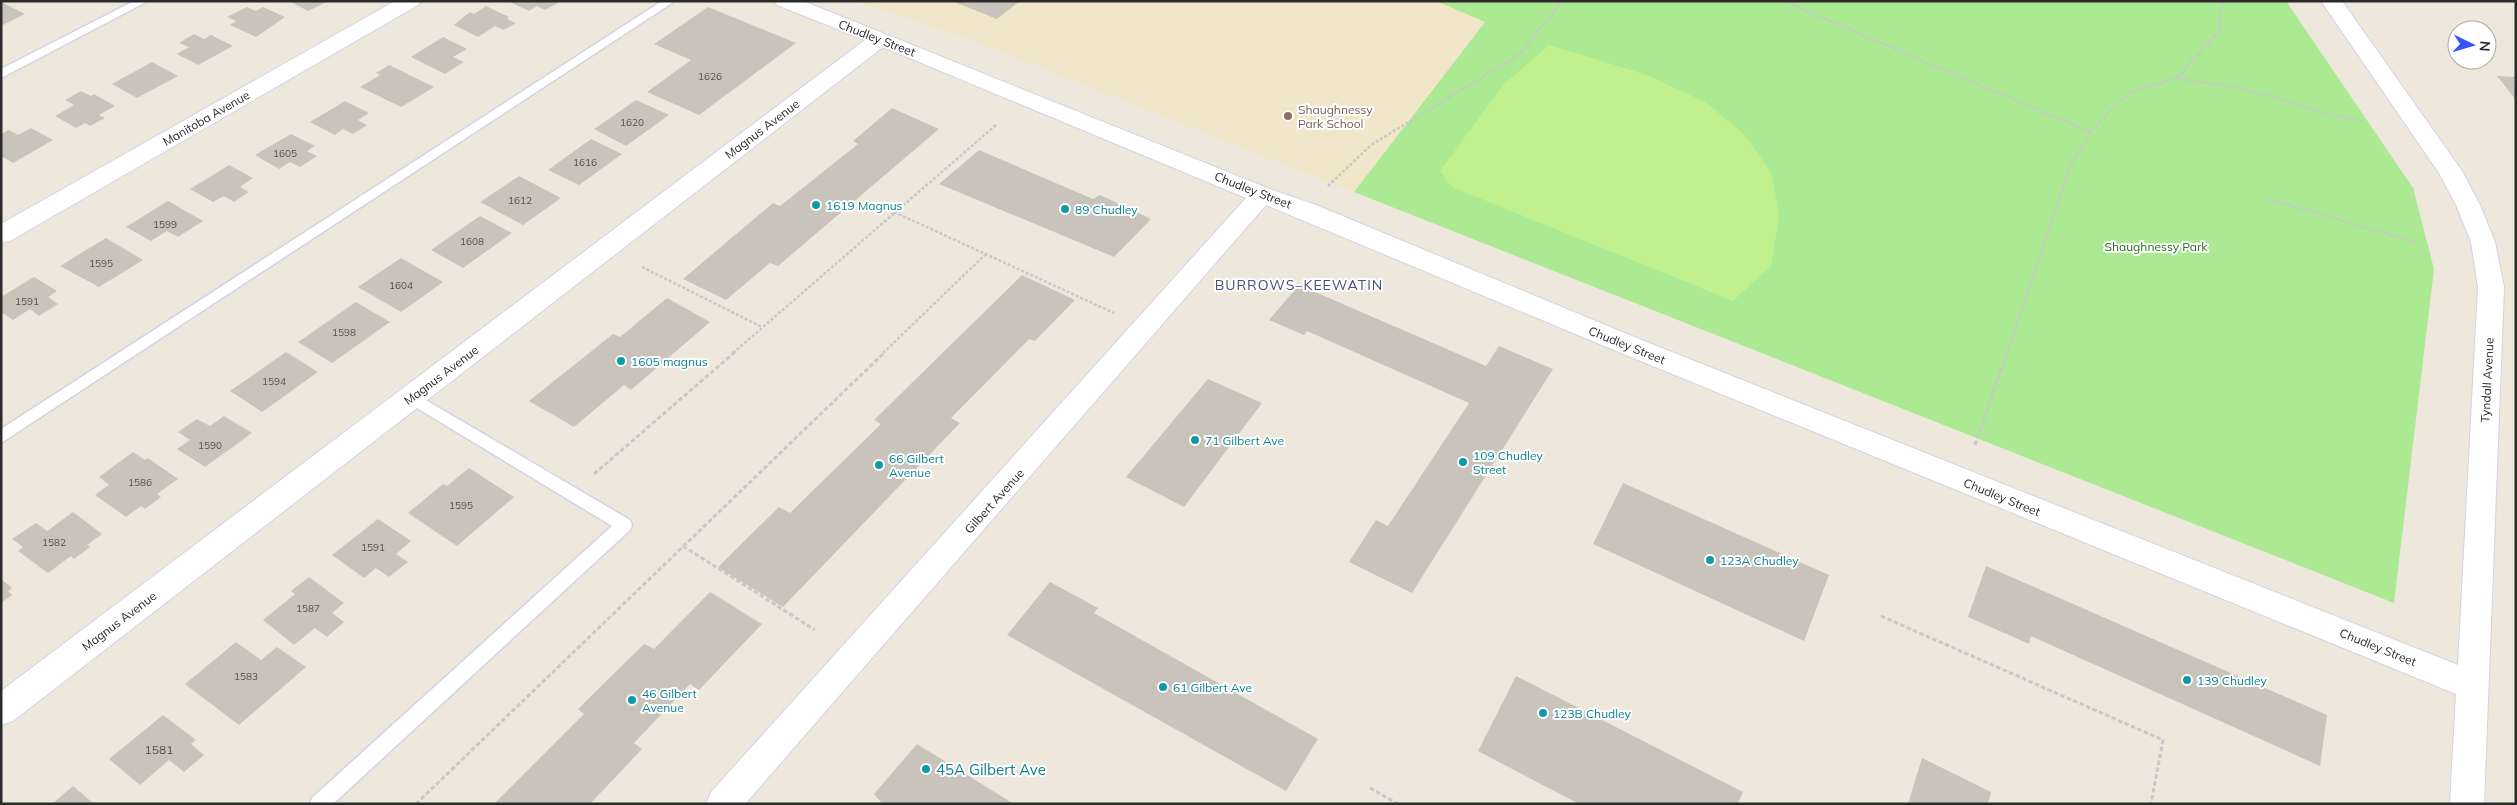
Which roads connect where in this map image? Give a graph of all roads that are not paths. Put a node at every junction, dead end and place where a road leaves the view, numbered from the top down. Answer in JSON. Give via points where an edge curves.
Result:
{"nodes":[{"id":1,"x":143,"y":1,"type":"edge"},
{"id":2,"x":411,"y":1,"type":"edge"},
{"id":3,"x":670,"y":1,"type":"edge"},
{"id":4,"x":784,"y":1,"type":"edge"},
{"id":5,"x":2331,"y":1,"type":"edge"},
{"id":6,"x":880,"y":39,"type":"junction"},
{"id":7,"x":1,"y":74,"type":"edge"},
{"id":8,"x":1262,"y":195,"type":"junction"},
{"id":9,"x":1,"y":235,"type":"edge"},
{"id":10,"x":412,"y":398,"type":"junction"},
{"id":11,"x":1,"y":437,"type":"edge"},
{"id":12,"x":2471,"y":685,"type":"junction"},
{"id":13,"x":1,"y":710,"type":"edge"},
{"id":14,"x":319,"y":804,"type":"edge"},
{"id":15,"x":723,"y":804,"type":"edge"},
{"id":16,"x":2466,"y":804,"type":"edge"}],
"edges":[{"from":1,"to":7,"type":"lane"},
{"from":2,"to":9,"type":"street","name":"Manitoba Avenue"},
{"from":3,"to":11,"type":"lane"},
{"from":4,"to":6,"type":"street","name":"Chudley Street"},
{"from":5,"to":12,"type":"street","name":"Tyndall Avenue","via":[[2450,171],[2483,242],[2491,287]]},
{"from":6,"to":8,"type":"street","name":"Chudley Street"},
{"from":6,"to":10,"type":"street","name":"Magnus Avenue"},
{"from":8,"to":12,"type":"street","name":"Chudley Street"},
{"from":8,"to":15,"type":"street","name":"Gilbert Avenue","via":[[1022,470]]},
{"from":10,"to":13,"type":"street","name":"Magnus Avenue"},
{"from":10,"to":14,"type":"lane","via":[[624,526]]},
{"from":12,"to":16,"type":"street","name":"Tyndall Avenue"}]}
